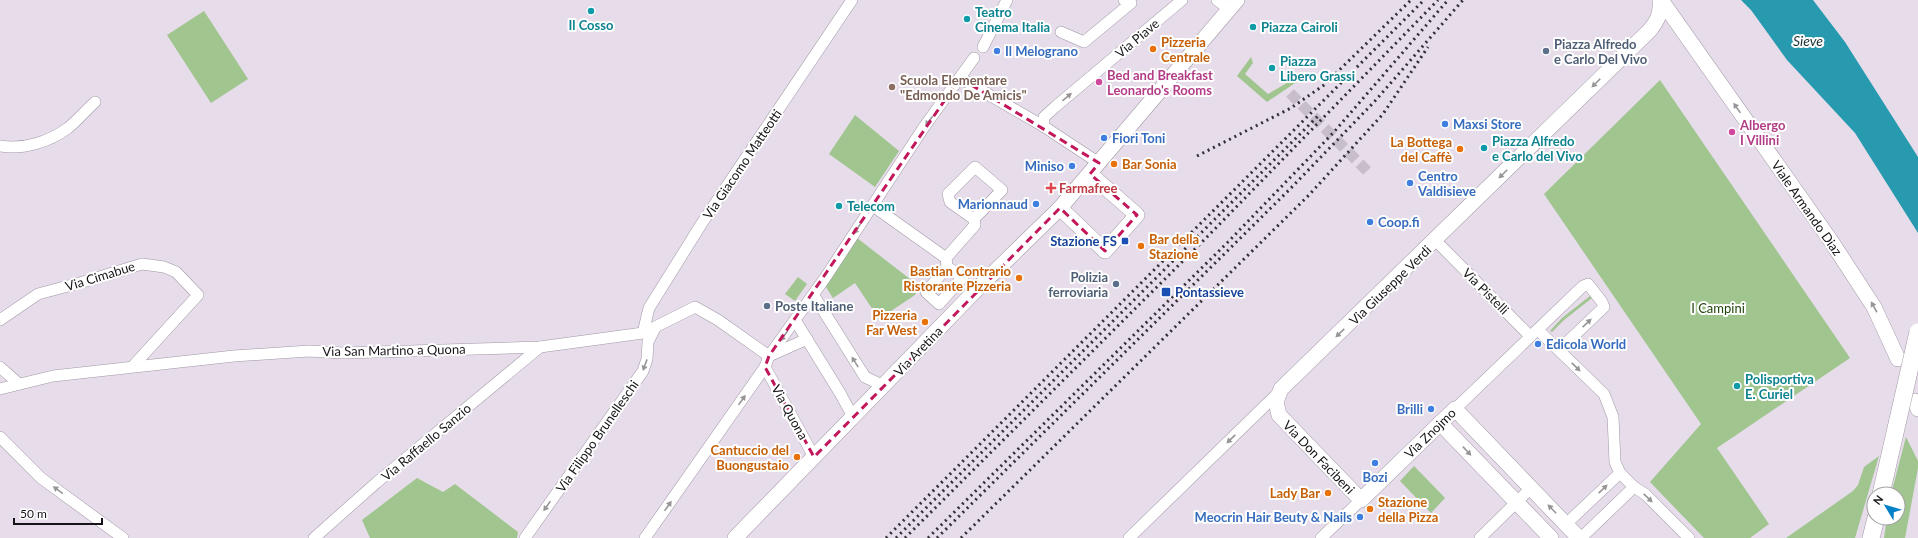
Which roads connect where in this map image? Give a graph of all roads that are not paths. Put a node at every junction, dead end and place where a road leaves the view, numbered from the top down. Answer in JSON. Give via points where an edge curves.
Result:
{"nodes":[{"id":1,"x":1007,"y":0,"type":"edge"},
{"id":2,"x":1124,"y":0,"type":"edge"},
{"id":3,"x":1182,"y":0,"type":"edge"},
{"id":4,"x":1217,"y":0,"type":"edge"},
{"id":5,"x":1661,"y":0,"type":"edge"},
{"id":6,"x":850,"y":1,"type":"edge"},
{"id":7,"x":1233,"y":4,"type":"edge"},
{"id":8,"x":1650,"y":30,"type":"junction"},
{"id":9,"x":1061,"y":32,"type":"dead end"},
{"id":10,"x":1692,"y":43,"type":"junction"},
{"id":11,"x":983,"y":47,"type":"dead end"},
{"id":12,"x":974,"y":58,"type":"dead end"},
{"id":13,"x":960,"y":78,"type":"junction"},
{"id":14,"x":95,"y":102,"type":"dead end"},
{"id":15,"x":1042,"y":126,"type":"junction"},
{"id":16,"x":0,"y":146,"type":"edge"},
{"id":17,"x":1095,"y":168,"type":"junction"},
{"id":18,"x":873,"y":206,"type":"junction"},
{"id":19,"x":1060,"y":208,"type":"junction"},
{"id":20,"x":974,"y":219,"type":"junction"},
{"id":21,"x":1441,"y":246,"type":"dead end"},
{"id":22,"x":812,"y":296,"type":"junction"},
{"id":23,"x":0,"y":320,"type":"edge"},
{"id":24,"x":795,"y":320,"type":"junction"},
{"id":25,"x":655,"y":328,"type":"junction"},
{"id":26,"x":1918,"y":332,"type":"edge"},
{"id":27,"x":643,"y":333,"type":"junction"},
{"id":28,"x":1534,"y":333,"type":"junction"},
{"id":29,"x":807,"y":339,"type":"junction"},
{"id":30,"x":540,"y":347,"type":"junction"},
{"id":31,"x":1559,"y":350,"type":"junction"},
{"id":32,"x":769,"y":356,"type":"junction"},
{"id":33,"x":1898,"y":359,"type":"dead end"},
{"id":34,"x":0,"y":366,"type":"edge"},
{"id":35,"x":133,"y":366,"type":"junction"},
{"id":36,"x":765,"y":367,"type":"junction"},
{"id":37,"x":19,"y":384,"type":"junction"},
{"id":38,"x":884,"y":386,"type":"junction"},
{"id":39,"x":0,"y":389,"type":"edge"},
{"id":40,"x":1281,"y":389,"type":"junction"},
{"id":41,"x":1455,"y":408,"type":"junction"},
{"id":42,"x":1259,"y":412,"type":"junction"},
{"id":43,"x":1278,"y":414,"type":"junction"},
{"id":44,"x":853,"y":417,"type":"junction"},
{"id":45,"x":1440,"y":423,"type":"junction"},
{"id":46,"x":0,"y":437,"type":"edge"},
{"id":47,"x":814,"y":457,"type":"junction"},
{"id":48,"x":1620,"y":472,"type":"junction"},
{"id":49,"x":1883,"y":486,"type":"edge"},
{"id":50,"x":1634,"y":487,"type":"junction"},
{"id":51,"x":1531,"y":488,"type":"junction"},
{"id":52,"x":1361,"y":500,"type":"junction"},
{"id":53,"x":1516,"y":503,"type":"junction"},
{"id":54,"x":1566,"y":524,"type":"junction"},
{"id":55,"x":1874,"y":526,"type":"edge"},
{"id":56,"x":123,"y":538,"type":"edge"},
{"id":57,"x":314,"y":538,"type":"edge"},
{"id":58,"x":525,"y":538,"type":"edge"},
{"id":59,"x":645,"y":538,"type":"edge"},
{"id":60,"x":736,"y":538,"type":"edge"},
{"id":61,"x":1129,"y":538,"type":"edge"},
{"id":62,"x":1321,"y":538,"type":"edge"},
{"id":63,"x":1480,"y":538,"type":"edge"},
{"id":64,"x":1551,"y":538,"type":"edge"},
{"id":65,"x":1580,"y":538,"type":"edge"},
{"id":66,"x":1689,"y":538,"type":"edge"},
{"id":67,"x":1871,"y":538,"type":"edge"}],
"edges":[{"from":1,"to":11,"type":"street"},
{"from":2,"to":9,"type":"street","via":[[1131,3],[1084,42]]},
{"from":15,"to":3,"type":"street","name":"Via Piave","one_way":true,"via":[[1044,117],[1055,107]]},
{"from":4,"to":7,"type":"street"},
{"from":5,"to":8,"type":"street","name":"Via Giuseppe Verdi","via":[[1660,15]]},
{"from":5,"to":10,"type":"street","name":"Viale Armando Diaz"},
{"from":6,"to":27,"type":"street","name":"Via Giacomo Matteotti","via":[[649,308]]},
{"from":7,"to":17,"type":"street","name":"Via Aretina"},
{"from":8,"to":10,"type":"street","via":[[1665,28],[1676,31]]},
{"from":8,"to":40,"type":"street","name":"Via Giuseppe Verdi","one_way":true},
{"from":33,"to":10,"type":"street","name":"Viale Armando Diaz","one_way":true,"via":[[1874,307],[1831,241]]},
{"from":12,"to":13,"type":"street"},
{"from":13,"to":15,"type":"street"},
{"from":13,"to":18,"type":"street","one_way":true,"via":[[924,126]]},
{"from":14,"to":16,"type":"street","via":[[68,128],[50,138],[31,145]]},
{"from":15,"to":17,"type":"street"},
{"from":17,"to":19,"type":"street","name":"Via Aretina"},
{"from":17,"to":19,"type":"street","via":[[1137,215],[1105,251]]},
{"from":18,"to":20,"type":"street","via":[[946,262],[975,225]]},
{"from":18,"to":22,"type":"street","one_way":true},
{"from":19,"to":38,"type":"street","name":"Via Aretina","via":[[979,287]]},
{"from":20,"to":20,"type":"street","via":[[1002,190],[975,167],[948,194],[950,202]]},
{"from":21,"to":28,"type":"street","name":"Via Pistelli"},
{"from":22,"to":24,"type":"street"},
{"from":38,"to":22,"type":"street","one_way":true,"via":[[865,377]]},
{"from":23,"to":35,"type":"street","name":"Via Cimabue","via":[[38,294],[142,264],[164,267],[176,272],[198,295]]},
{"from":24,"to":29,"type":"street"},
{"from":24,"to":32,"type":"street","one_way":true},
{"from":25,"to":27,"type":"street","name":"Via San Martino a Quona"},
{"from":25,"to":32,"type":"street","name":"Via San Martino a Quona","via":[[695,307]]},
{"from":25,"to":58,"type":"street","name":"Via Filippo Brunelleschi","one_way":true,"via":[[648,342],[643,371]]},
{"from":26,"to":49,"type":"main road","bridge":true},
{"from":27,"to":30,"type":"street","name":"Via San Martino a Quona"},
{"from":28,"to":31,"type":"street","name":"Via Pistelli"},
{"from":31,"to":28,"type":"street","name":"Via Znojmo","one_way":true,"via":[[1604,307],[1588,284]]},
{"from":28,"to":41,"type":"street","name":"Via Znojmo"},
{"from":29,"to":32,"type":"street"},
{"from":29,"to":44,"type":"street"},
{"from":30,"to":35,"type":"street","name":"Via San Martino a Quona","via":[[343,353],[309,351]]},
{"from":30,"to":57,"type":"street","name":"Via Raffaello Sanzio"},
{"from":31,"to":48,"type":"street","name":"Via Pistelli","one_way":true,"via":[[1604,394],[1613,417],[1615,462]]},
{"from":32,"to":36,"type":"street"},
{"from":34,"to":37,"type":"street"},
{"from":35,"to":37,"type":"street","name":"Via San Martino a Quona","via":[[53,376]]},
{"from":36,"to":47,"type":"street","name":"Via Quona"},
{"from":59,"to":36,"type":"street","one_way":true},
{"from":37,"to":39,"type":"street","name":"Via San Martino a Quona"},
{"from":38,"to":44,"type":"street","name":"Via Aretina"},
{"from":40,"to":42,"type":"street","name":"Via Giuseppe Verdi"},
{"from":40,"to":43,"type":"street","name":"Via Don Facibeni","via":[[1276,402]]},
{"from":41,"to":45,"type":"street","name":"Via Znojmo"},
{"from":41,"to":51,"type":"street"},
{"from":42,"to":43,"type":"street","via":[[1268,410]]},
{"from":42,"to":61,"type":"street","name":"Via Giuseppe Verdi","one_way":true},
{"from":43,"to":52,"type":"street","name":"Via Don Facibeni"},
{"from":44,"to":47,"type":"street","name":"Via Aretina"},
{"from":45,"to":52,"type":"street","name":"Via Znojmo"},
{"from":45,"to":53,"type":"street","one_way":true},
{"from":56,"to":46,"type":"street","one_way":true,"via":[[41,478]]},
{"from":47,"to":60,"type":"street","name":"Via Aretina"},
{"from":48,"to":50,"type":"street"},
{"from":54,"to":48,"type":"street","one_way":true},
{"from":50,"to":65,"type":"street"},
{"from":50,"to":66,"type":"street","one_way":true,"via":[[1645,494]]},
{"from":51,"to":53,"type":"street"},
{"from":54,"to":51,"type":"street","one_way":true},
{"from":52,"to":62,"type":"street","name":"Via Znojmo"},
{"from":53,"to":63,"type":"street"},
{"from":53,"to":64,"type":"street"},
{"from":54,"to":65,"type":"street"},
{"from":55,"to":67,"type":"main road"}]}
